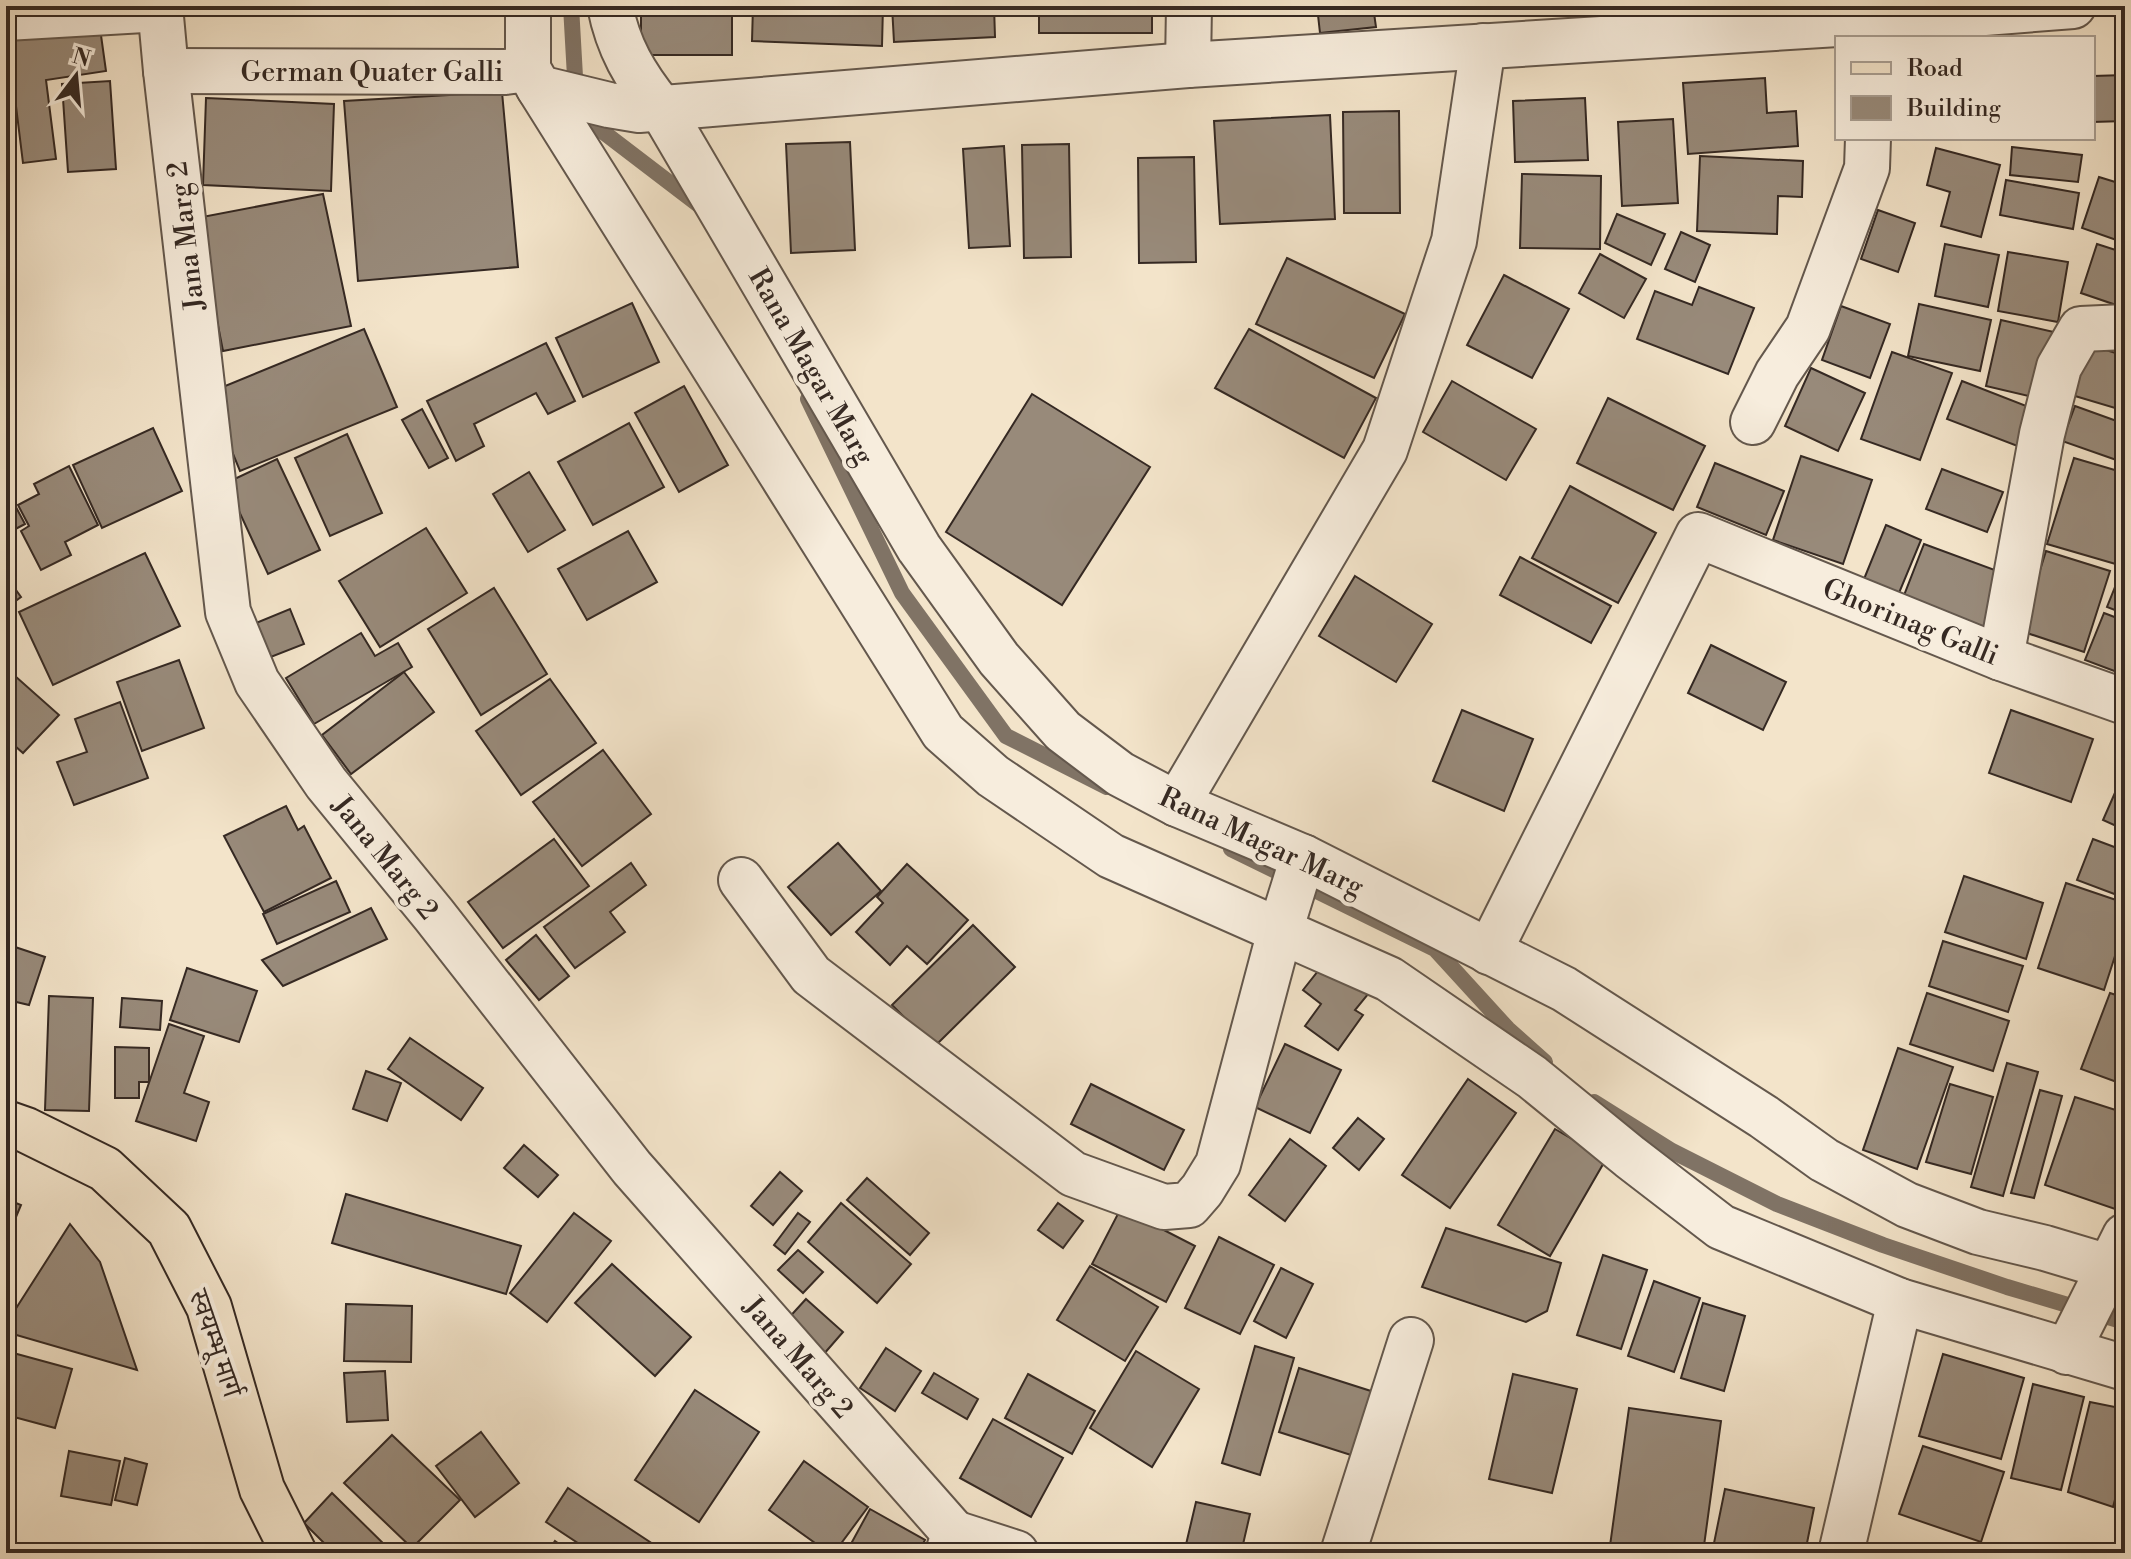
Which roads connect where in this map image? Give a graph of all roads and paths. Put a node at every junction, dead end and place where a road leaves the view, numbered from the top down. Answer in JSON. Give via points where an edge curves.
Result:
{"nodes":[{"id":1,"x":528,"y":6,"type":"edge"},
{"id":2,"x":610,"y":6,"type":"edge"},
{"id":3,"x":1189,"y":6,"type":"edge"},
{"id":4,"x":2073,"y":6,"type":"edge"},
{"id":5,"x":161,"y":7,"type":"edge"},
{"id":6,"x":6,"y":18,"type":"edge"},
{"id":7,"x":1870,"y":30,"type":"edge"},
{"id":8,"x":1483,"y":46,"type":"junction"},
{"id":9,"x":1188,"y":65,"type":"junction"},
{"id":10,"x":166,"y":71,"type":"junction"},
{"id":11,"x":543,"y":83,"type":"junction"},
{"id":12,"x":650,"y":109,"type":"junction"},
{"id":13,"x":1868,"y":140,"type":"edge"},
{"id":14,"x":2125,"y":327,"type":"edge"},
{"id":15,"x":1753,"y":422,"type":"dead end"},
{"id":16,"x":2001,"y":658,"type":"junction"},
{"id":17,"x":2125,"y":702,"type":"edge"},
{"id":18,"x":1177,"y":804,"type":"junction"},
{"id":19,"x":1303,"y":857,"type":"junction"},
{"id":20,"x":741,"y":880,"type":"dead end"},
{"id":21,"x":1282,"y":925,"type":"junction"},
{"id":22,"x":1489,"y":952,"type":"junction"},
{"id":23,"x":6,"y":1123,"type":"edge"},
{"id":24,"x":2120,"y":1258,"type":"edge"},
{"id":25,"x":1900,"y":1301,"type":"junction"},
{"id":26,"x":1411,"y":1340,"type":"dead end"},
{"id":27,"x":2067,"y":1352,"type":"junction"},
{"id":28,"x":2125,"y":1368,"type":"edge"},
{"id":29,"x":951,"y":1543,"type":"edge"},
{"id":30,"x":294,"y":1553,"type":"edge"},
{"id":31,"x":1016,"y":1553,"type":"edge"},
{"id":32,"x":1343,"y":1553,"type":"edge"},
{"id":33,"x":1841,"y":1553,"type":"edge"}],
"edges":[{"from":1,"to":11,"type":"street"},
{"from":2,"to":12,"type":"street","name":"Rana Magar Marg","via":[[615,32]]},
{"from":3,"to":9,"type":"street"},
{"from":4,"to":7,"type":"street","name":"German Quater Galli"},
{"from":5,"to":6,"type":"street"},
{"from":5,"to":10,"type":"street","name":"Jana Marg 2"},
{"from":7,"to":8,"type":"street","name":"German Quater Galli"},
{"from":8,"to":9,"type":"street","name":"German Quater Galli"},
{"from":8,"to":18,"type":"street","via":[[1454,241],[1385,450]]},
{"from":9,"to":12,"type":"street","name":"German Quater Galli"},
{"from":10,"to":11,"type":"street","name":"German Quater Galli","via":[[505,72]]},
{"from":10,"to":29,"type":"street","name":"Jana Marg 2","via":[[228,612],[257,682],[326,783],[632,1168]]},
{"from":11,"to":12,"type":"street","name":"German Quater Galli","via":[[609,105]]},
{"from":11,"to":21,"type":"street","via":[[943,732],[993,776],[1111,856]]},
{"from":12,"to":18,"type":"street","name":"Rana Magar Marg","via":[[919,548],[999,659],[1063,731],[1120,774]]},
{"from":13,"to":15,"type":"street","via":[[1867,168],[1808,328]]},
{"from":14,"to":16,"type":"street","via":[[2081,329],[2059,367]]},
{"from":16,"to":17,"type":"street","name":"Ghorinag Galli"},
{"from":16,"to":22,"type":"street","name":"Ghorinag Galli","via":[[1698,535]]},
{"from":18,"to":19,"type":"street","name":"Rana Magar Marg"},
{"from":19,"to":21,"type":"street"},
{"from":19,"to":22,"type":"street","name":"Rana Magar Marg"},
{"from":20,"to":21,"type":"street","via":[[811,975],[1073,1174],[1164,1207],[1189,1205],[1218,1164]]},
{"from":21,"to":25,"type":"street","via":[[1389,979],[1532,1077],[1721,1227]]},
{"from":22,"to":24,"type":"street","name":"Rana Magar Marg","via":[[1564,989],[1824,1160],[1907,1205],[1978,1232]]},
{"from":23,"to":30,"type":"main road","name":"स्वयम्भू मार्ग","via":[[105,1169],[169,1229],[209,1307],[262,1489]]},
{"from":24,"to":27,"type":"street"},
{"from":25,"to":27,"type":"street"},
{"from":25,"to":33,"type":"street"},
{"from":26,"to":32,"type":"street"},
{"from":27,"to":28,"type":"street"},
{"from":29,"to":31,"type":"street"}]}
